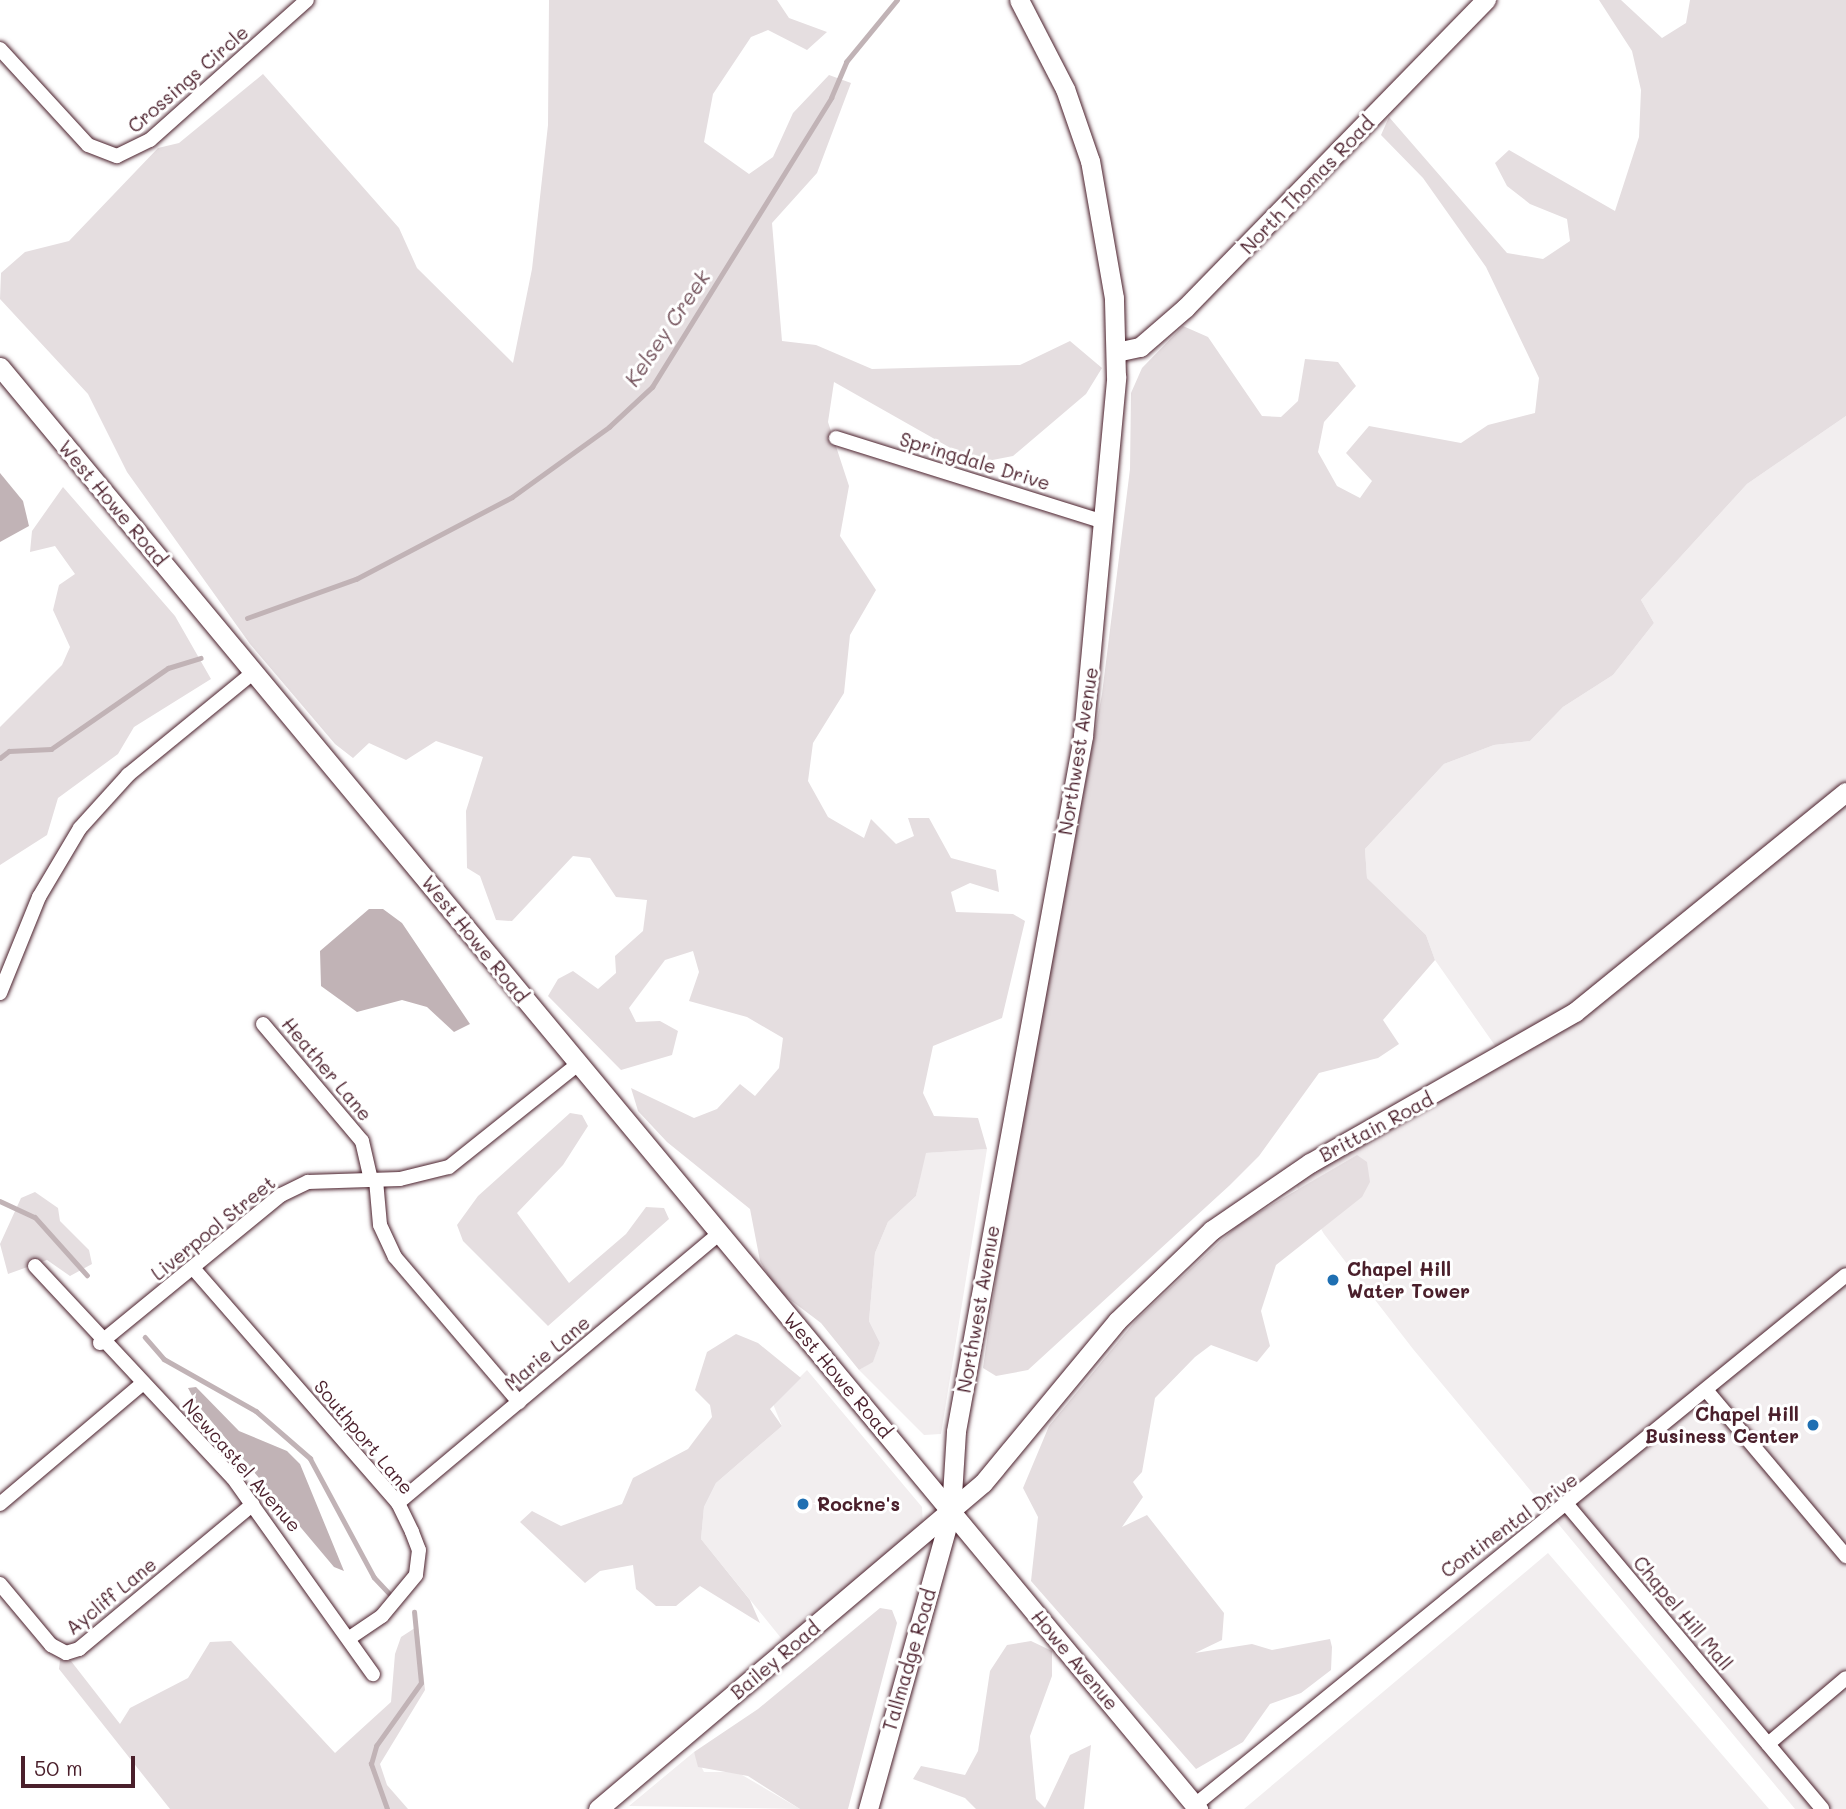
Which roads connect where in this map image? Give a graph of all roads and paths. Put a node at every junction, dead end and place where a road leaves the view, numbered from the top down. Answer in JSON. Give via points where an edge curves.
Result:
{"nodes":[{"id":1,"x":307,"y":0,"type":"edge"},
{"id":2,"x":1019,"y":0,"type":"edge"},
{"id":3,"x":1486,"y":0,"type":"edge"},
{"id":4,"x":0,"y":49,"type":"edge"},
{"id":5,"x":1116,"y":352,"type":"junction"},
{"id":6,"x":0,"y":367,"type":"edge"},
{"id":7,"x":835,"y":438,"type":"dead end"},
{"id":8,"x":1104,"y":522,"type":"junction"},
{"id":9,"x":254,"y":672,"type":"junction"},
{"id":10,"x":1846,"y":792,"type":"edge"},
{"id":11,"x":3,"y":973,"type":"edge"},
{"id":12,"x":0,"y":993,"type":"edge"},
{"id":13,"x":263,"y":1024,"type":"dead end"},
{"id":14,"x":578,"y":1064,"type":"junction"},
{"id":15,"x":374,"y":1180,"type":"junction"},
{"id":16,"x":720,"y":1233,"type":"junction"},
{"id":17,"x":35,"y":1266,"type":"dead end"},
{"id":18,"x":192,"y":1268,"type":"junction"},
{"id":19,"x":1846,"y":1275,"type":"edge"},
{"id":20,"x":100,"y":1343,"type":"junction"},
{"id":21,"x":142,"y":1384,"type":"junction"},
{"id":22,"x":1707,"y":1391,"type":"junction"},
{"id":23,"x":519,"y":1402,"type":"junction"},
{"id":24,"x":398,"y":1503,"type":"junction"},
{"id":25,"x":0,"y":1504,"type":"edge"},
{"id":26,"x":253,"y":1504,"type":"junction"},
{"id":27,"x":1569,"y":1507,"type":"junction"},
{"id":28,"x":951,"y":1511,"type":"junction"},
{"id":29,"x":1846,"y":1556,"type":"edge"},
{"id":30,"x":0,"y":1584,"type":"edge"},
{"id":31,"x":351,"y":1637,"type":"junction"},
{"id":32,"x":373,"y":1674,"type":"dead end"},
{"id":33,"x":1846,"y":1678,"type":"edge"},
{"id":34,"x":1768,"y":1744,"type":"junction"},
{"id":35,"x":1197,"y":1807,"type":"edge"},
{"id":36,"x":598,"y":1809,"type":"edge"},
{"id":37,"x":868,"y":1809,"type":"edge"},
{"id":38,"x":1822,"y":1809,"type":"edge"}],
"edges":[{"from":1,"to":4,"type":"street","name":"Crossings Circle","via":[[150,140],[117,156],[88,145]]},
{"from":2,"to":5,"type":"street","name":"Northwest Avenue","via":[[1060,77],[1090,161],[1107,239]]},
{"from":3,"to":5,"type":"street","name":"North Thomas Road","via":[[1185,309],[1140,346]]},
{"from":5,"to":8,"type":"street","name":"Northwest Avenue"},
{"from":6,"to":9,"type":"street","name":"West Howe Road"},
{"from":7,"to":8,"type":"street","name":"Springdale Drive"},
{"from":8,"to":28,"type":"street","name":"Northwest Avenue","via":[[1083,736],[956,1431]]},
{"from":9,"to":11,"type":"street","via":[[163,743],[95,809],[47,881]]},
{"from":9,"to":14,"type":"street","name":"West Howe Road"},
{"from":10,"to":28,"type":"street","name":"Brittain Road","via":[[1574,1012],[1310,1163],[1212,1230],[1117,1321],[1013,1452]]},
{"from":11,"to":12,"type":"street"},
{"from":13,"to":15,"type":"street","name":"Heather Lane","via":[[362,1141]]},
{"from":14,"to":15,"type":"street","name":"Liverpool Street","via":[[449,1167]]},
{"from":14,"to":16,"type":"street","name":"West Howe Road"},
{"from":15,"to":18,"type":"street","name":"Liverpool Street","via":[[308,1182],[285,1193]]},
{"from":15,"to":23,"type":"street","name":"Heather Lane","via":[[380,1225],[395,1257]]},
{"from":16,"to":23,"type":"street","name":"Marie Lane"},
{"from":16,"to":28,"type":"street","name":"West Howe Road"},
{"from":17,"to":20,"type":"street","name":"Newcastel Avenue"},
{"from":18,"to":20,"type":"street","name":"Liverpool Street"},
{"from":18,"to":24,"type":"street","name":"Southport Lane"},
{"from":19,"to":22,"type":"street","name":"Continental Drive"},
{"from":20,"to":21,"type":"street","name":"Newcastel Avenue"},
{"from":21,"to":25,"type":"street"},
{"from":21,"to":26,"type":"street","name":"Newcastel Avenue"},
{"from":22,"to":27,"type":"street","name":"Continental Drive"},
{"from":22,"to":29,"type":"street"},
{"from":23,"to":24,"type":"street","name":"Marie Lane"},
{"from":24,"to":31,"type":"street","name":"Southport Lane","via":[[419,1550],[416,1575],[391,1607]]},
{"from":26,"to":30,"type":"street","name":"Aycliff Lane","via":[[79,1649],[66,1653],[51,1645]]},
{"from":26,"to":31,"type":"street","name":"Newcastel Avenue"},
{"from":27,"to":34,"type":"street","name":"Chapel Hill Mall"},
{"from":27,"to":35,"type":"street","name":"Continental Drive","via":[[1446,1595]]},
{"from":28,"to":35,"type":"street","name":"Howe Avenue"},
{"from":28,"to":36,"type":"street","name":"Bailey Road"},
{"from":28,"to":37,"type":"street","name":"Tallmadge Road"},
{"from":31,"to":32,"type":"street","name":"Newcastel Avenue"},
{"from":33,"to":34,"type":"street"},
{"from":34,"to":38,"type":"street","name":"Chapel Hill Mall"}]}
